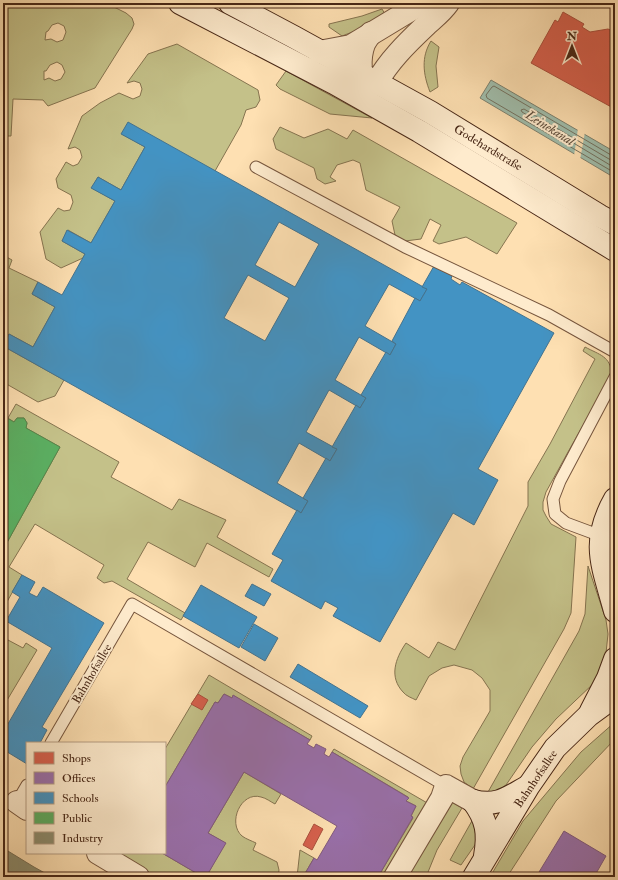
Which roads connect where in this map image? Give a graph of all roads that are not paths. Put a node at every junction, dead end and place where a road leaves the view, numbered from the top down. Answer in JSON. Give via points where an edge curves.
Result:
{"nodes":[{"id":1,"x":180,"y":3,"type":"edge"},
{"id":2,"x":230,"y":3,"type":"edge"},
{"id":3,"x":422,"y":3,"type":"edge"},
{"id":4,"x":448,"y":3,"type":"edge"},
{"id":5,"x":371,"y":33,"type":"junction"},
{"id":6,"x":319,"y":52,"type":"junction"},
{"id":7,"x":367,"y":81,"type":"junction"},
{"id":8,"x":334,"y":83,"type":"junction"},
{"id":9,"x":383,"y":111,"type":"junction"},
{"id":10,"x":256,"y":167,"type":"dead end"},
{"id":11,"x":615,"y":224,"type":"edge"},
{"id":12,"x":615,"y":250,"type":"edge"},
{"id":13,"x":615,"y":352,"type":"edge"},
{"id":14,"x":615,"y":377,"type":"edge"},
{"id":15,"x":615,"y":499,"type":"edge"},
{"id":16,"x":601,"y":536,"type":"junction"},
{"id":17,"x":610,"y":576,"type":"edge"},
{"id":18,"x":615,"y":611,"type":"edge"},
{"id":19,"x":615,"y":659,"type":"edge"},
{"id":20,"x":615,"y":696,"type":"edge"},
{"id":21,"x":615,"y":705,"type":"edge"},
{"id":22,"x":589,"y":715,"type":"junction"},
{"id":23,"x":52,"y":742,"type":"edge"},
{"id":24,"x":446,"y":786,"type":"junction"},
{"id":25,"x":528,"y":787,"type":"junction"},
{"id":26,"x":473,"y":801,"type":"junction"},
{"id":27,"x":100,"y":854,"type":"edge"},
{"id":28,"x":479,"y":869,"type":"edge"},
{"id":29,"x":134,"y":876,"type":"edge"},
{"id":30,"x":396,"y":877,"type":"edge"}],
"edges":[{"from":1,"to":8,"type":"street","name":"Godehardstraße"},
{"from":2,"to":6,"type":"street","name":"Godehardstraße"},
{"from":3,"to":5,"type":"street"},
{"from":4,"to":7,"type":"street","via":[[403,47],[386,68]]},
{"from":5,"to":6,"type":"street","via":[[351,46]]},
{"from":5,"to":7,"type":"street","via":[[363,48]]},
{"from":6,"to":7,"type":"street","name":"Godehardstraße"},
{"from":7,"to":8,"type":"street"},
{"from":7,"to":9,"type":"street","name":"Godehardstraße"},
{"from":7,"to":11,"type":"street","name":"Godehardstraße","via":[[430,112]]},
{"from":8,"to":9,"type":"street","name":"Godehardstraße"},
{"from":9,"to":12,"type":"street","name":"Godehardstraße"},
{"from":10,"to":13,"type":"lane","via":[[405,247],[548,315]]},
{"from":14,"to":16,"type":"lane","via":[[553,499],[555,514],[566,523]]},
{"from":15,"to":16,"type":"street","via":[[607,513]]},
{"from":16,"to":17,"type":"street","via":[[600,553]]},
{"from":17,"to":18,"type":"street"},
{"from":19,"to":22,"type":"street"},
{"from":20,"to":22,"type":"street","name":"Bahnhofsallee"},
{"from":21,"to":22,"type":"street"},
{"from":22,"to":25,"type":"street","name":"Bahnhofsallee","via":[[555,748]]},
{"from":23,"to":24,"type":"lane","name":"Bahnhofsallee","via":[[132,604]]},
{"from":24,"to":26,"type":"street"},
{"from":24,"to":30,"type":"street","via":[[442,798]]},
{"from":25,"to":26,"type":"street","via":[[497,802],[484,804]]},
{"from":25,"to":28,"type":"street","name":"Bahnhofsallee"},
{"from":26,"to":28,"type":"street","via":[[481,811],[488,837]]},
{"from":27,"to":29,"type":"street"}]}
